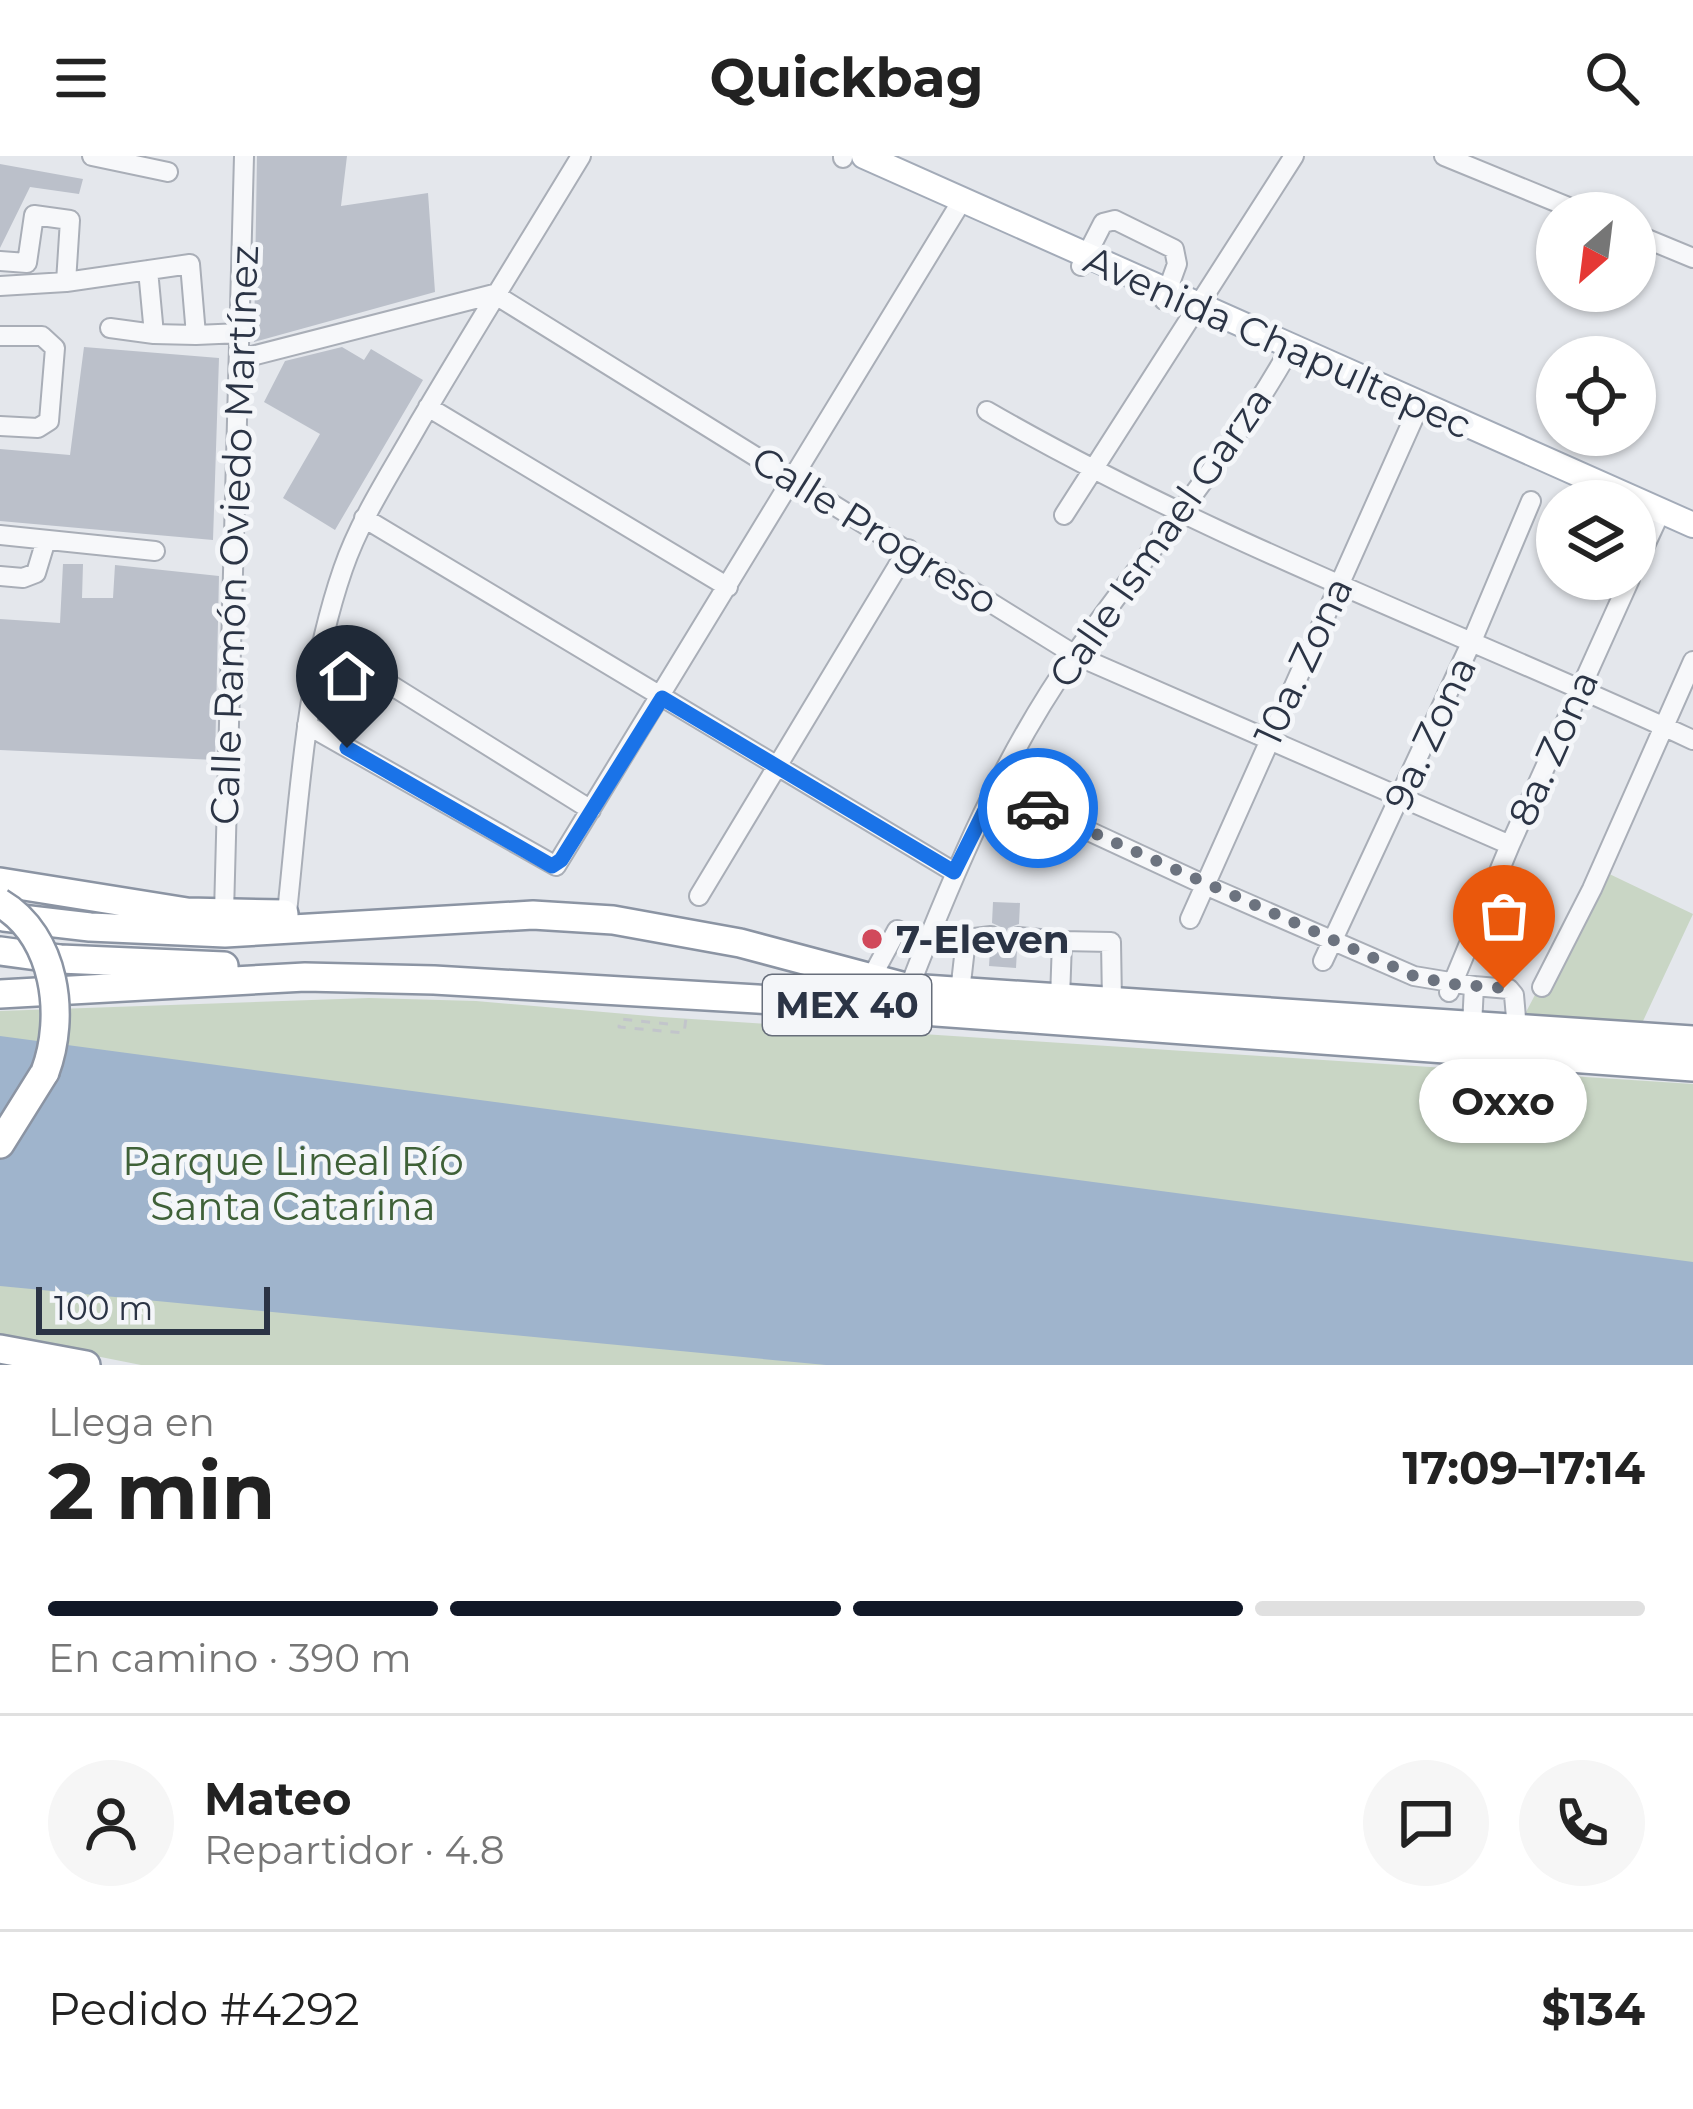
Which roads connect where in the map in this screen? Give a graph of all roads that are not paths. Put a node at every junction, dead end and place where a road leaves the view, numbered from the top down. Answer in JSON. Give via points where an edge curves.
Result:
{"nodes":[{"id":1,"x":92,"y":156,"type":"edge"},
{"id":2,"x":244,"y":156,"type":"edge"},
{"id":3,"x":581,"y":156,"type":"edge"},
{"id":4,"x":842,"y":156,"type":"edge"},
{"id":5,"x":863,"y":156,"type":"edge"},
{"id":6,"x":1294,"y":156,"type":"edge"},
{"id":7,"x":1448,"y":157,"type":"edge"},
{"id":8,"x":167,"y":172,"type":"dead end"},
{"id":9,"x":1536,"y":194,"type":"edge"},
{"id":10,"x":958,"y":207,"type":"junction"},
{"id":11,"x":1656,"y":243,"type":"edge"},
{"id":12,"x":1693,"y":258,"type":"edge"},
{"id":13,"x":1083,"y":261,"type":"junction"},
{"id":14,"x":0,"y":262,"type":"edge"},
{"id":15,"x":27,"y":263,"type":"junction"},
{"id":16,"x":148,"y":270,"type":"junction"},
{"id":17,"x":66,"y":282,"type":"junction"},
{"id":18,"x":25,"y":284,"type":"junction"},
{"id":19,"x":0,"y":286,"type":"edge"},
{"id":20,"x":494,"y":294,"type":"junction"},
{"id":21,"x":1166,"y":297,"type":"junction"},
{"id":22,"x":1197,"y":310,"type":"junction"},
{"id":23,"x":110,"y":328,"type":"dead end"},
{"id":24,"x":241,"y":333,"type":"junction"},
{"id":25,"x":154,"y":334,"type":"junction"},
{"id":26,"x":196,"y":335,"type":"junction"},
{"id":27,"x":0,"y":336,"type":"edge"},
{"id":28,"x":1289,"y":351,"type":"junction"},
{"id":29,"x":240,"y":358,"type":"junction"},
{"id":30,"x":428,"y":407,"type":"junction"},
{"id":31,"x":1418,"y":409,"type":"junction"},
{"id":32,"x":987,"y":411,"type":"dead end"},
{"id":33,"x":0,"y":426,"type":"edge"},
{"id":34,"x":1091,"y":472,"type":"junction"},
{"id":35,"x":794,"y":479,"type":"junction"},
{"id":36,"x":1570,"y":480,"type":"edge"},
{"id":37,"x":1577,"y":480,"type":"edge"},
{"id":38,"x":1531,"y":501,"type":"dead end"},
{"id":39,"x":1179,"y":514,"type":"junction"},
{"id":40,"x":1656,"y":514,"type":"edge"},
{"id":41,"x":1064,"y":515,"type":"dead end"},
{"id":42,"x":1656,"y":516,"type":"edge"},
{"id":43,"x":364,"y":518,"type":"junction"},
{"id":44,"x":1693,"y":525,"type":"edge"},
{"id":45,"x":0,"y":536,"type":"edge"},
{"id":46,"x":1693,"y":536,"type":"edge"},
{"id":47,"x":46,"y":540,"type":"junction"},
{"id":48,"x":908,"y":549,"type":"junction"},
{"id":49,"x":155,"y":550,"type":"dead end"},
{"id":50,"x":0,"y":576,"type":"edge"},
{"id":51,"x":1340,"y":582,"type":"junction"},
{"id":52,"x":728,"y":587,"type":"junction"},
{"id":53,"x":1620,"y":600,"type":"edge"},
{"id":54,"x":1472,"y":640,"type":"junction"},
{"id":55,"x":322,"y":642,"type":"junction"},
{"id":56,"x":1075,"y":655,"type":"junction"},
{"id":57,"x":1693,"y":661,"type":"edge"},
{"id":58,"x":1580,"y":688,"type":"junction"},
{"id":59,"x":662,"y":698,"type":"junction"},
{"id":60,"x":307,"y":725,"type":"junction"},
{"id":61,"x":1664,"y":727,"type":"junction"},
{"id":62,"x":1267,"y":740,"type":"junction"},
{"id":63,"x":1693,"y":740,"type":"edge"},
{"id":64,"x":776,"y":764,"type":"junction"},
{"id":65,"x":996,"y":788,"type":"junction"},
{"id":66,"x":1401,"y":798,"type":"junction"},
{"id":67,"x":591,"y":810,"type":"junction"},
{"id":68,"x":1510,"y":845,"type":"junction"},
{"id":69,"x":954,"y":872,"type":"junction"},
{"id":70,"x":0,"y":882,"type":"edge"},
{"id":71,"x":1204,"y":885,"type":"junction"},
{"id":72,"x":699,"y":896,"type":"dead end"},
{"id":73,"x":0,"y":903,"type":"edge"},
{"id":74,"x":224,"y":913,"type":"junction"},
{"id":75,"x":0,"y":916,"type":"edge"},
{"id":76,"x":1190,"y":919,"type":"dead end"},
{"id":77,"x":286,"y":923,"type":"junction"},
{"id":78,"x":991,"y":936,"type":"dead end"},
{"id":79,"x":1018,"y":938,"type":"dead end"},
{"id":80,"x":1332,"y":940,"type":"junction"},
{"id":81,"x":1062,"y":941,"type":"junction"},
{"id":82,"x":927,"y":944,"type":"junction"},
{"id":83,"x":0,"y":950,"type":"edge"},
{"id":84,"x":1323,"y":961,"type":"dead end"},
{"id":85,"x":305,"y":977,"type":"junction"},
{"id":86,"x":870,"y":980,"type":"junction"},
{"id":87,"x":1474,"y":986,"type":"junction"},
{"id":88,"x":1542,"y":987,"type":"dead end"},
{"id":89,"x":909,"y":988,"type":"junction"},
{"id":90,"x":1450,"y":989,"type":"junction"},
{"id":91,"x":960,"y":992,"type":"junction"},
{"id":92,"x":0,"y":994,"type":"edge"},
{"id":93,"x":757,"y":999,"type":"junction"},
{"id":94,"x":1060,"y":999,"type":"junction"},
{"id":95,"x":1112,"y":1002,"type":"junction"},
{"id":96,"x":1472,"y":1026,"type":"junction"},
{"id":97,"x":1517,"y":1029,"type":"junction"},
{"id":98,"x":1693,"y":1040,"type":"edge"},
{"id":99,"x":1693,"y":1067,"type":"edge"},
{"id":100,"x":0,"y":1144,"type":"edge"},
{"id":101,"x":0,"y":1348,"type":"edge"},
{"id":102,"x":86,"y":1365,"type":"edge"}],
"edges":[{"from":1,"to":8,"type":"street"},
{"from":2,"to":24,"type":"street","name":"Calle Ramón Oviedo Martínez"},
{"from":3,"to":20,"type":"street"},
{"from":4,"to":10,"type":"main road"},
{"from":5,"to":10,"type":"main road","name":"Avenida Chapultepec"},
{"from":6,"to":22,"type":"street"},
{"from":7,"to":9,"type":"street"},
{"from":10,"to":13,"type":"main road","name":"Avenida Chapultepec"},
{"from":10,"to":35,"type":"street"},
{"from":11,"to":12,"type":"street"},
{"from":13,"to":21,"type":"main road","name":"Avenida Chapultepec"},
{"from":13,"to":21,"type":"street","via":[[1103,223],[1115,220],[1174,249]]},
{"from":14,"to":15,"type":"street"},
{"from":15,"to":17,"type":"street","via":[[34,215],[70,220]]},
{"from":15,"to":18,"type":"street"},
{"from":16,"to":17,"type":"street"},
{"from":16,"to":25,"type":"street"},
{"from":16,"to":26,"type":"street","via":[[190,264]]},
{"from":17,"to":18,"type":"street"},
{"from":18,"to":19,"type":"street"},
{"from":20,"to":29,"type":"street"},
{"from":20,"to":30,"type":"street"},
{"from":20,"to":35,"type":"street","name":"Calle Progreso"},
{"from":21,"to":22,"type":"main road","name":"Avenida Chapultepec"},
{"from":22,"to":28,"type":"main road","name":"Avenida Chapultepec"},
{"from":22,"to":34,"type":"street"},
{"from":23,"to":25,"type":"street"},
{"from":24,"to":26,"type":"street"},
{"from":24,"to":29,"type":"street","name":"Calle Ramón Oviedo Martínez"},
{"from":25,"to":26,"type":"street"},
{"from":27,"to":33,"type":"street","via":[[43,336],[55,348],[49,421]]},
{"from":28,"to":31,"type":"main road","name":"Avenida Chapultepec"},
{"from":28,"to":39,"type":"street","name":"Calle Ismael Garza"},
{"from":29,"to":74,"type":"street","name":"Calle Ramón Oviedo Martínez"},
{"from":30,"to":43,"type":"street"},
{"from":30,"to":52,"type":"street"},
{"from":31,"to":36,"type":"main road"},
{"from":31,"to":37,"type":"main road","name":"Avenida Chapultepec"},
{"from":31,"to":51,"type":"street","name":"10a. Zona"},
{"from":32,"to":34,"type":"street"},
{"from":34,"to":39,"type":"street"},
{"from":34,"to":41,"type":"street"},
{"from":35,"to":48,"type":"street","name":"Calle Progreso"},
{"from":35,"to":52,"type":"street"},
{"from":38,"to":54,"type":"street","name":"9a. Zona"},
{"from":39,"to":51,"type":"street"},
{"from":39,"to":56,"type":"street","name":"Calle Ismael Garza"},
{"from":40,"to":44,"type":"main road","name":"Avenida Chapultepec"},
{"from":42,"to":46,"type":"main road"},
{"from":43,"to":55,"type":"street"},
{"from":43,"to":59,"type":"street"},
{"from":45,"to":47,"type":"street"},
{"from":47,"to":49,"type":"street"},
{"from":47,"to":50,"type":"street","via":[[36,573]]},
{"from":48,"to":56,"type":"street","name":"Calle Progreso"},
{"from":48,"to":64,"type":"street"},
{"from":51,"to":54,"type":"street"},
{"from":51,"to":62,"type":"street","name":"10a. Zona"},
{"from":52,"to":59,"type":"street"},
{"from":53,"to":58,"type":"street","name":"8a. Zona"},
{"from":54,"to":58,"type":"street"},
{"from":54,"to":66,"type":"street","name":"9a. Zona"},
{"from":55,"to":60,"type":"street"},
{"from":55,"to":67,"type":"street"},
{"from":56,"to":62,"type":"street","name":"Calle Progreso"},
{"from":56,"to":65,"type":"street","name":"Calle Ismael Garza"},
{"from":57,"to":61,"type":"street"},
{"from":58,"to":61,"type":"street"},
{"from":58,"to":68,"type":"street","name":"8a. Zona"},
{"from":59,"to":64,"type":"street"},
{"from":59,"to":67,"type":"street"},
{"from":60,"to":67,"type":"street","via":[[556,866]]},
{"from":60,"to":77,"type":"street"},
{"from":61,"to":63,"type":"street"},
{"from":61,"to":88,"type":"street"},
{"from":62,"to":66,"type":"street","name":"Calle Progreso"},
{"from":62,"to":71,"type":"street","name":"10a. Zona"},
{"from":64,"to":69,"type":"street"},
{"from":64,"to":72,"type":"street"},
{"from":65,"to":69,"type":"street","name":"Calle Ismael Garza"},
{"from":65,"to":71,"type":"street"},
{"from":66,"to":68,"type":"street","name":"Calle Progreso"},
{"from":66,"to":80,"type":"street","name":"9a. Zona"},
{"from":68,"to":90,"type":"street","name":"8a. Zona"},
{"from":69,"to":82,"type":"street","name":"Calle Ismael Garza"},
{"from":70,"to":74,"type":"highway"},
{"from":71,"to":76,"type":"street","name":"10a. Zona"},
{"from":71,"to":80,"type":"street"},
{"from":73,"to":100,"type":"highway","bridge":true,"via":[[38,946],[57,1019],[45,1072]]},
{"from":74,"to":77,"type":"highway"},
{"from":75,"to":77,"type":"highway","via":[[90,927]]},
{"from":77,"to":86,"type":"highway","number":"MEX 40","via":[[352,914],[394,925],[532,915],[613,920],[740,943]]},
{"from":78,"to":91,"type":"street","via":[[966,939]]},
{"from":79,"to":81,"type":"street"},
{"from":80,"to":84,"type":"street","name":"9a. Zona"},
{"from":80,"to":90,"type":"street"},
{"from":81,"to":94,"type":"street"},
{"from":81,"to":95,"type":"street","via":[[1112,942]]},
{"from":82,"to":86,"type":"street","via":[[897,930]]},
{"from":82,"to":89,"type":"street","name":"Calle Ismael Garza"},
{"from":83,"to":85,"type":"highway"},
{"from":85,"to":92,"type":"highway","number":"MEX 40"},
{"from":85,"to":93,"type":"highway","number":"MEX 40"},
{"from":86,"to":89,"type":"highway","number":"MEX 40"},
{"from":86,"to":93,"type":"highway"},
{"from":87,"to":90,"type":"street"},
{"from":87,"to":96,"type":"street"},
{"from":87,"to":97,"type":"street","via":[[1513,992]]},
{"from":89,"to":91,"type":"highway","number":"MEX 40"},
{"from":91,"to":94,"type":"highway","number":"MEX 40"},
{"from":93,"to":99,"type":"highway","number":"MEX 40"},
{"from":94,"to":95,"type":"highway","number":"MEX 40"},
{"from":95,"to":96,"type":"highway","number":"MEX 40"},
{"from":96,"to":97,"type":"highway","number":"MEX 40"},
{"from":97,"to":98,"type":"highway","number":"MEX 40"},
{"from":101,"to":102,"type":"highway"}]}
